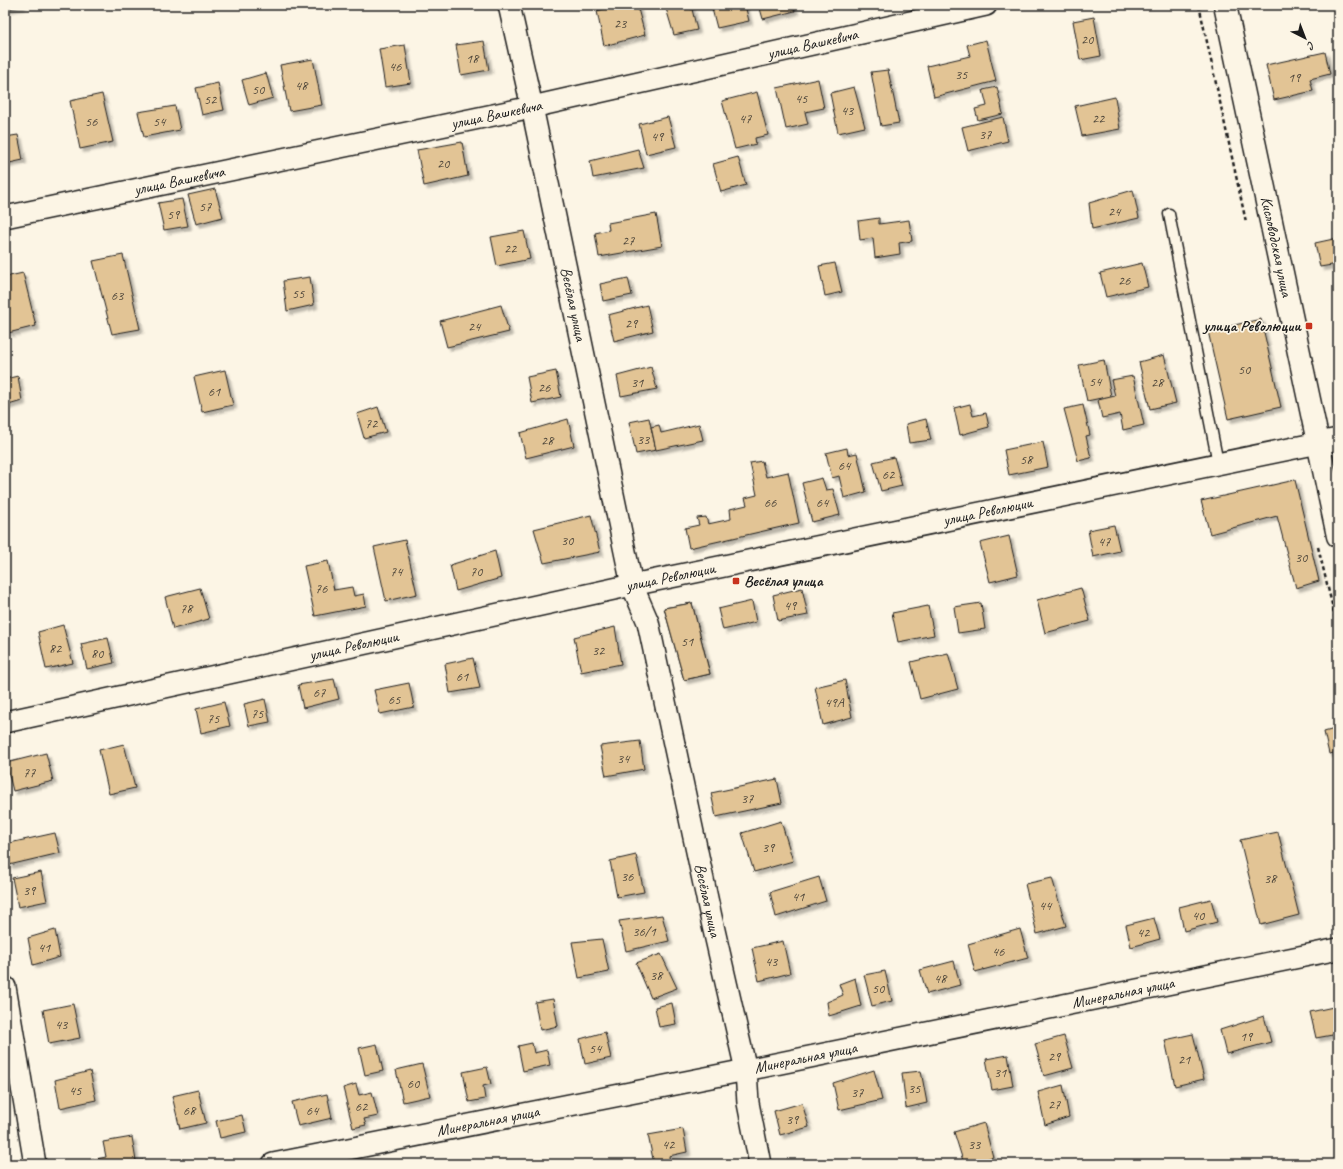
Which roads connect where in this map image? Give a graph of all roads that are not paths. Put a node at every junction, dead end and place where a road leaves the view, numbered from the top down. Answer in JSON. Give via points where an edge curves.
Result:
{"nodes":[{"id":1,"x":509,"y":5,"type":"edge"},
{"id":2,"x":986,"y":5,"type":"edge"},
{"id":3,"x":1225,"y":5,"type":"edge"},
{"id":4,"x":532,"y":107,"type":"junction"},
{"id":5,"x":1170,"y":214,"type":"dead end"},
{"id":6,"x":5,"y":217,"type":"edge"},
{"id":7,"x":1328,"y":441,"type":"edge"},
{"id":8,"x":1218,"y":463,"type":"junction"},
{"id":9,"x":1338,"y":536,"type":"edge"},
{"id":10,"x":632,"y":585,"type":"junction"},
{"id":11,"x":5,"y":722,"type":"edge"},
{"id":12,"x":1338,"y":949,"type":"edge"},
{"id":13,"x":5,"y":988,"type":"edge"},
{"id":14,"x":746,"y":1070,"type":"junction"},
{"id":15,"x":35,"y":1164,"type":"edge"},
{"id":16,"x":273,"y":1164,"type":"edge"},
{"id":17,"x":760,"y":1164,"type":"edge"}],
"edges":[{"from":1,"to":4,"type":"street","name":"Весёлая улица"},
{"from":2,"to":4,"type":"street","name":"улица Вашкевича"},
{"from":3,"to":7,"type":"main road","name":"Кисловодская улица"},
{"from":4,"to":6,"type":"street","name":"улица Вашкевича"},
{"from":4,"to":10,"type":"street","name":"Весёлая улица"},
{"from":5,"to":8,"type":"lane"},
{"from":7,"to":8,"type":"street","name":"улица Революции"},
{"from":7,"to":9,"type":"main road","name":"Кисловодская улица"},
{"from":8,"to":10,"type":"street","name":"улица Революции"},
{"from":10,"to":11,"type":"street","name":"улица Революции"},
{"from":10,"to":14,"type":"street","name":"Весёлая улица","via":[[648,622]]},
{"from":12,"to":14,"type":"street","name":"Минеральная улица"},
{"from":13,"to":15,"type":"street"},
{"from":14,"to":16,"type":"street","name":"Минеральная улица"},
{"from":14,"to":17,"type":"street","name":"Весёлая улица","via":[[748,1104]]}]}
